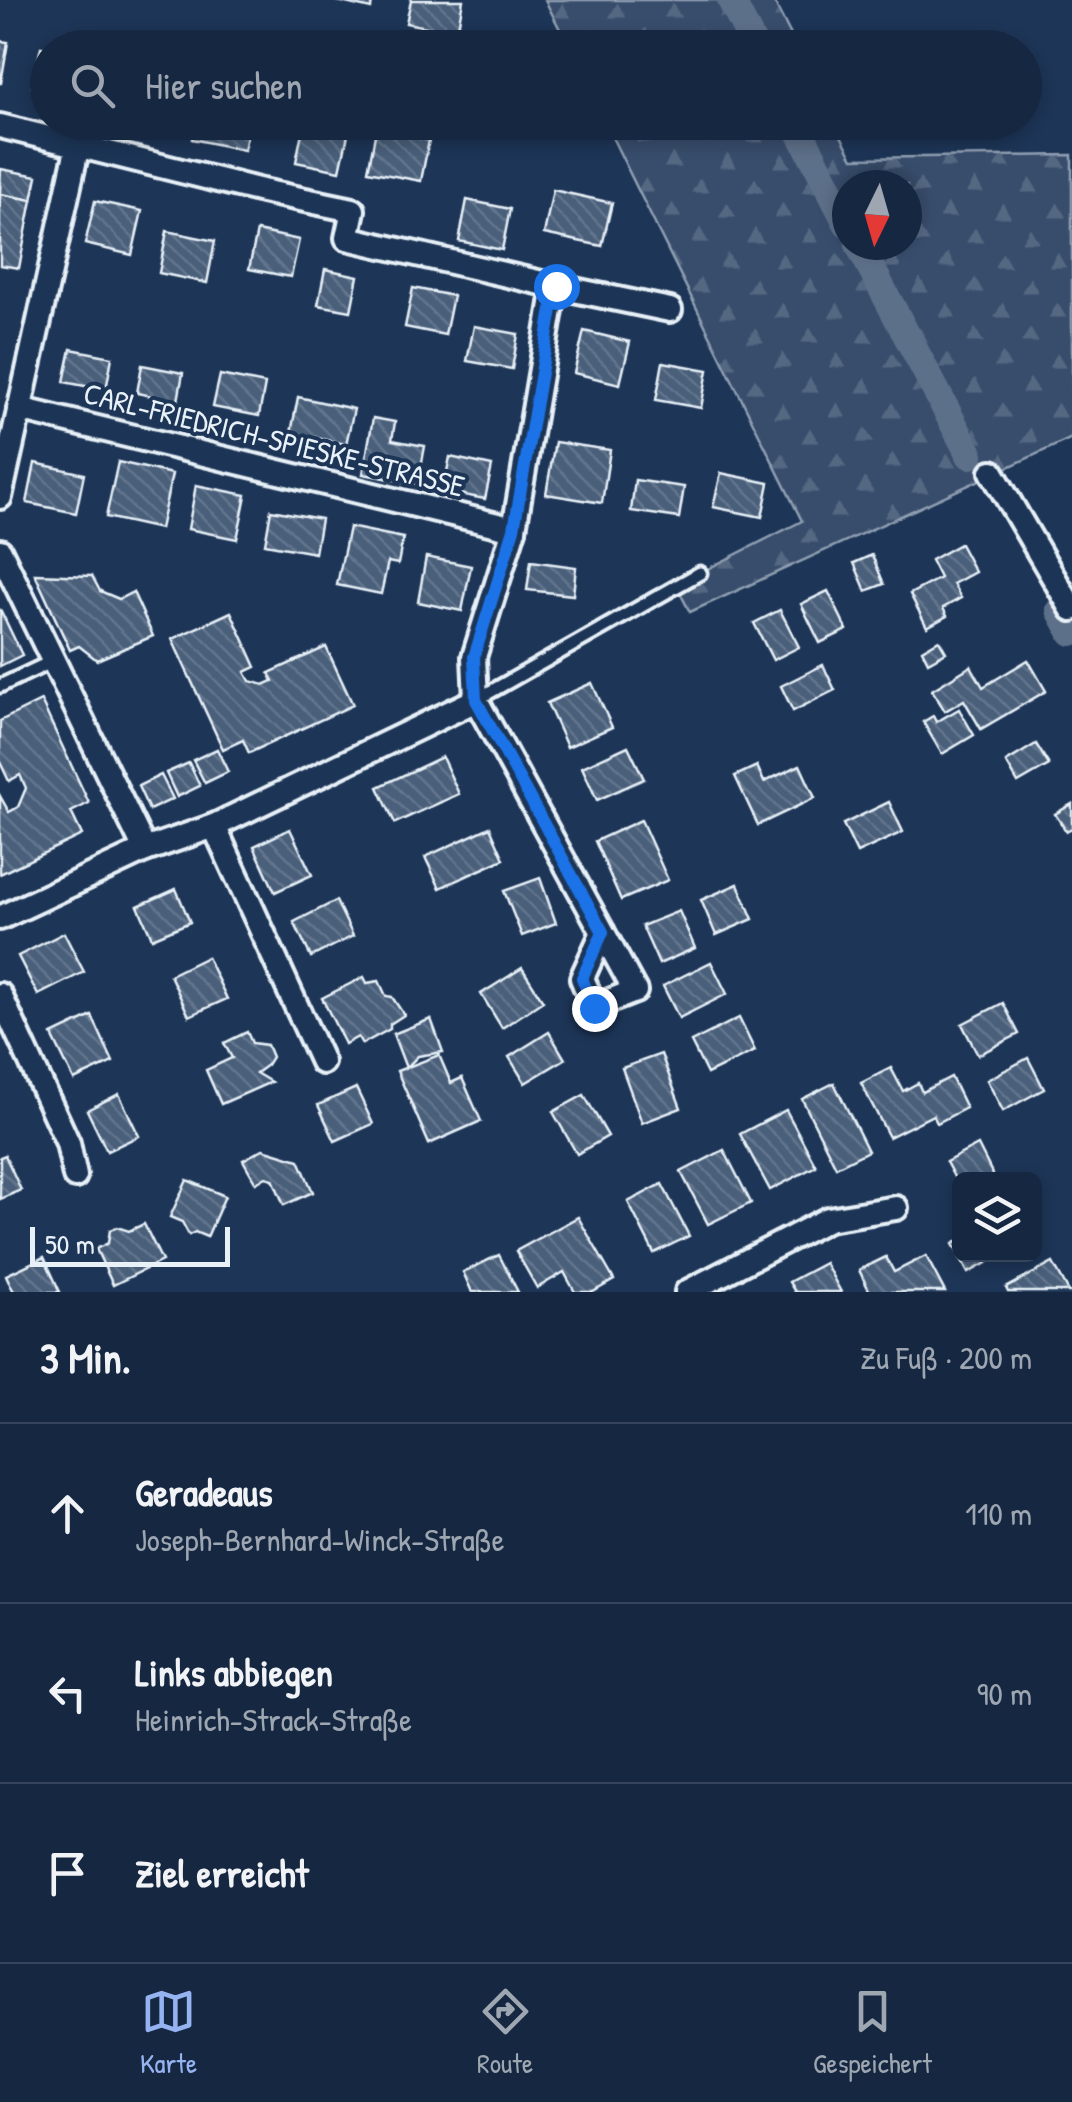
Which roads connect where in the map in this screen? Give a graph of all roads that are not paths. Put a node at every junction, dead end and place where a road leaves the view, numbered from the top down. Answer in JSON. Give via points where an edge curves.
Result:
{"nodes":[{"id":1,"x":0,"y":126,"type":"edge"},
{"id":2,"x":30,"y":133,"type":"edge"},
{"id":3,"x":57,"y":140,"type":"edge"},
{"id":4,"x":78,"y":145,"type":"junction"},
{"id":5,"x":556,"y":286,"type":"junction"},
{"id":6,"x":670,"y":310,"type":"dead end"},
{"id":7,"x":19,"y":409,"type":"junction"},
{"id":8,"x":992,"y":472,"type":"dead end"},
{"id":9,"x":0,"y":497,"type":"edge"},
{"id":10,"x":514,"y":529,"type":"junction"},
{"id":11,"x":0,"y":551,"type":"edge"},
{"id":12,"x":700,"y":573,"type":"dead end"},
{"id":13,"x":1072,"y":609,"type":"edge"},
{"id":14,"x":53,"y":661,"type":"junction"},
{"id":15,"x":0,"y":686,"type":"edge"},
{"id":16,"x":476,"y":700,"type":"junction"},
{"id":17,"x":214,"y":826,"type":"junction"},
{"id":18,"x":145,"y":850,"type":"junction"},
{"id":19,"x":0,"y":918,"type":"edge"},
{"id":20,"x":603,"y":932,"type":"dead end"},
{"id":21,"x":0,"y":996,"type":"edge"},
{"id":22,"x":322,"y":1062,"type":"dead end"},
{"id":23,"x":75,"y":1176,"type":"dead end"},
{"id":24,"x":896,"y":1208,"type":"dead end"},
{"id":25,"x":687,"y":1292,"type":"edge"}],
"edges":[{"from":1,"to":2,"type":"street"},
{"from":3,"to":4,"type":"street"},
{"from":4,"to":5,"type":"street","via":[[353,210],[347,238]]},
{"from":4,"to":7,"type":"street"},
{"from":5,"to":6,"type":"street"},
{"from":5,"to":10,"type":"street"},
{"from":7,"to":9,"type":"street"},
{"from":7,"to":10,"type":"street","name":"CARL-FRIEDRICH-SPIESKE-STRASSE"},
{"from":8,"to":13,"type":"street"},
{"from":10,"to":16,"type":"street","via":[[474,657]]},
{"from":11,"to":14,"type":"street"},
{"from":12,"to":16,"type":"lane"},
{"from":14,"to":15,"type":"lane"},
{"from":14,"to":18,"type":"street"},
{"from":16,"to":17,"type":"street"},
{"from":16,"to":20,"type":"street"},
{"from":17,"to":18,"type":"street"},
{"from":17,"to":22,"type":"street"},
{"from":18,"to":19,"type":"street"},
{"from":21,"to":23,"type":"street","via":[[68,1143]]},
{"from":24,"to":25,"type":"street","via":[[828,1219]]}]}
